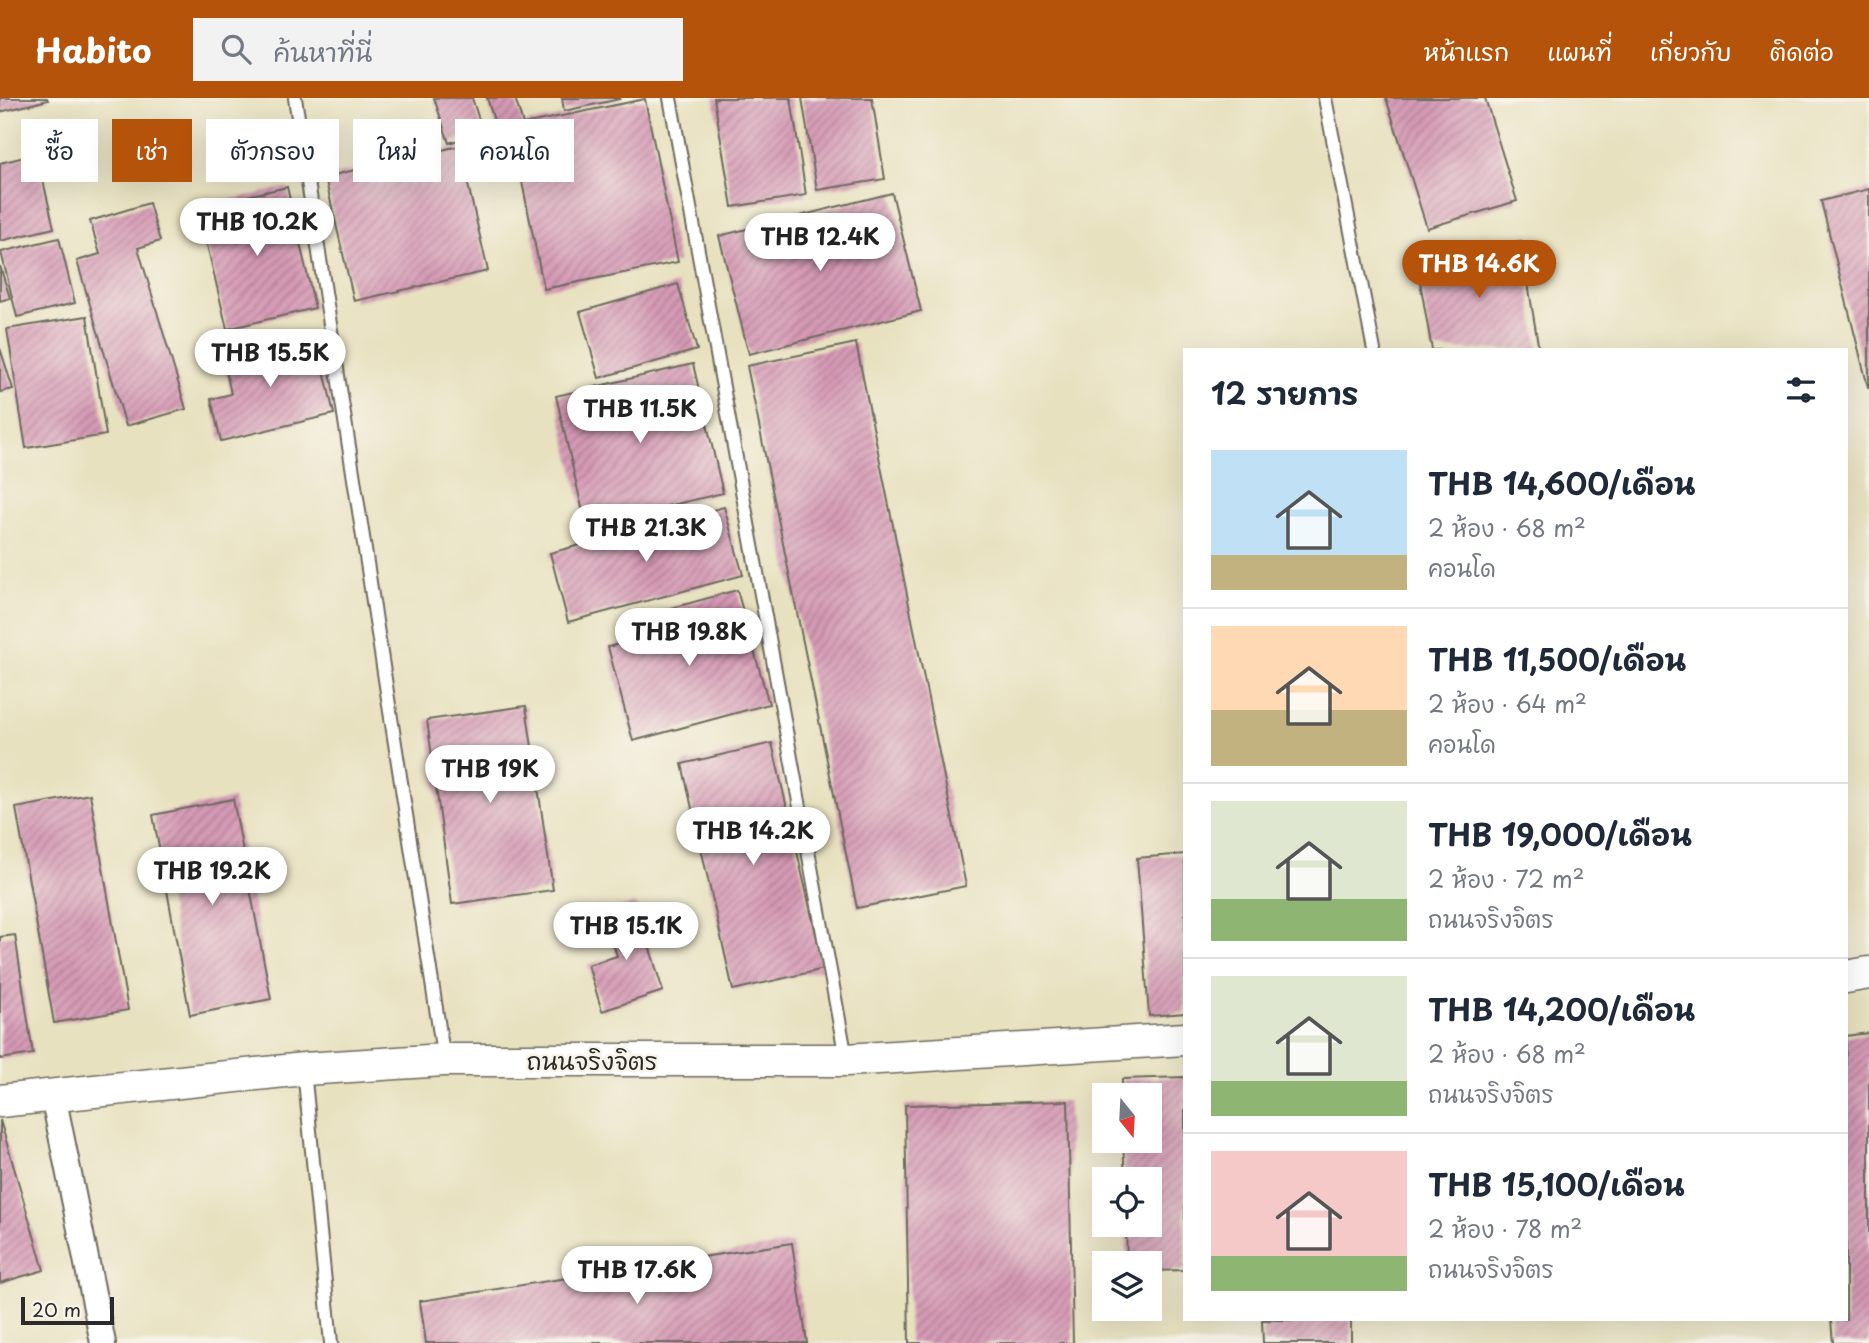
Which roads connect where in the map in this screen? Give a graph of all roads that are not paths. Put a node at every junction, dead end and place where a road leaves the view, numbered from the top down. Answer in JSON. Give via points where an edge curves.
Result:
{"nodes":[{"id":1,"x":295,"y":98,"type":"edge"},
{"id":2,"x":670,"y":98,"type":"edge"},
{"id":3,"x":1325,"y":98,"type":"edge"},
{"id":4,"x":1374,"y":348,"type":"edge"},
{"id":5,"x":1869,"y":973,"type":"edge"},
{"id":6,"x":1848,"y":976,"type":"edge"},
{"id":7,"x":1183,"y":1039,"type":"edge"},
{"id":8,"x":444,"y":1060,"type":"junction"},
{"id":9,"x":846,"y":1060,"type":"junction"},
{"id":10,"x":304,"y":1069,"type":"junction"},
{"id":11,"x":53,"y":1095,"type":"junction"},
{"id":12,"x":0,"y":1101,"type":"edge"},
{"id":13,"x":103,"y":1343,"type":"edge"},
{"id":14,"x":331,"y":1343,"type":"edge"}],
"edges":[{"from":1,"to":8,"type":"lane"},
{"from":2,"to":9,"type":"lane"},
{"from":3,"to":4,"type":"lane"},
{"from":5,"to":6,"type":"street"},
{"from":7,"to":9,"type":"street","name":"ถนนจริงจิตร"},
{"from":8,"to":9,"type":"street","name":"ถนนจริงจิตร"},
{"from":8,"to":10,"type":"street","name":"ถนนจริงจิตร"},
{"from":10,"to":11,"type":"street","name":"ถนนจริงจิตร"},
{"from":10,"to":14,"type":"lane"},
{"from":11,"to":12,"type":"street","name":"ถนนจริงจิตร"},
{"from":11,"to":13,"type":"street"}]}
